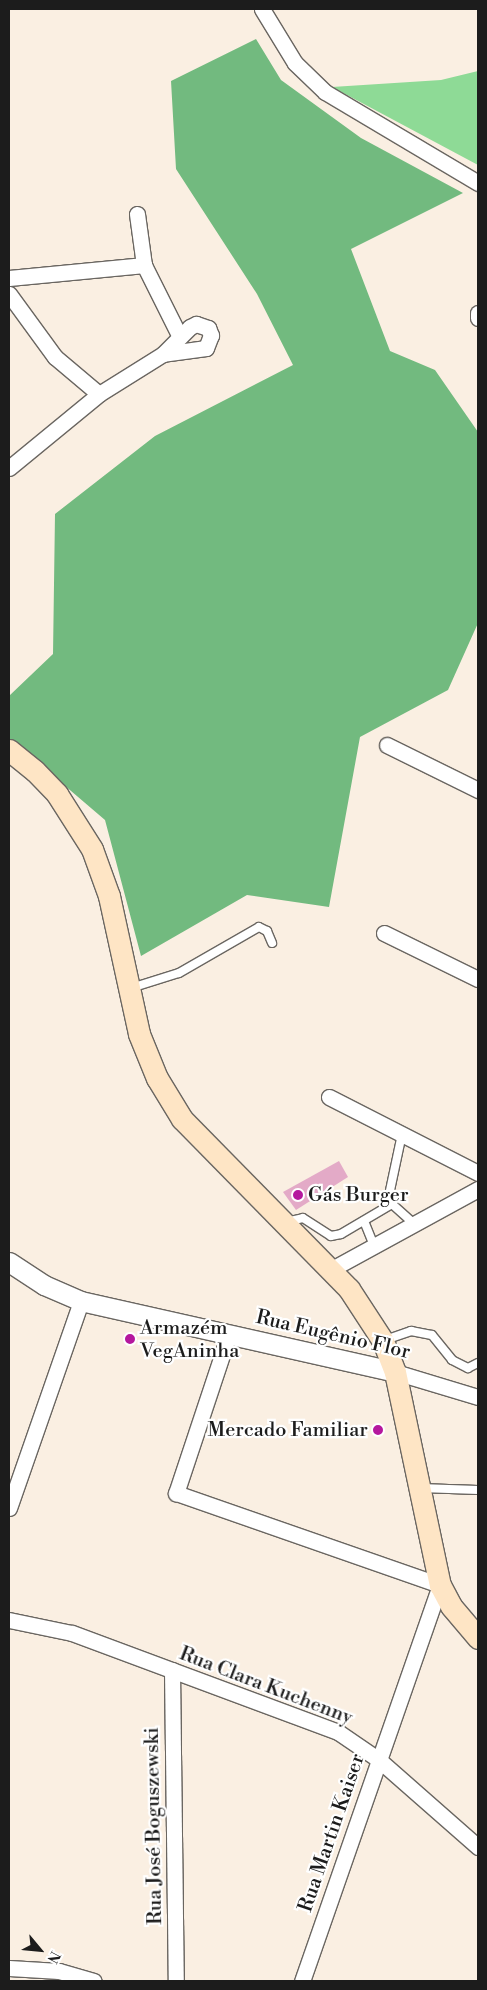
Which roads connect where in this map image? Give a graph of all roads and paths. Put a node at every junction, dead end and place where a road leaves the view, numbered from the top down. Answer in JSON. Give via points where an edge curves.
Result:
{"nodes":[{"id":1,"x":262,"y":9,"type":"edge"},
{"id":2,"x":478,"y":183,"type":"edge"},
{"id":3,"x":137,"y":214,"type":"dead end"},
{"id":4,"x":144,"y":265,"type":"junction"},
{"id":5,"x":9,"y":278,"type":"edge"},
{"id":6,"x":9,"y":294,"type":"edge"},
{"id":7,"x":478,"y":313,"type":"edge"},
{"id":8,"x":478,"y":318,"type":"edge"},
{"id":9,"x":180,"y":337,"type":"junction"},
{"id":10,"x":163,"y":354,"type":"junction"},
{"id":11,"x":99,"y":394,"type":"junction"},
{"id":12,"x":9,"y":468,"type":"edge"},
{"id":13,"x":387,"y":745,"type":"dead end"},
{"id":14,"x":9,"y":750,"type":"edge"},
{"id":15,"x":478,"y":790,"type":"edge"},
{"id":16,"x":384,"y":933,"type":"dead end"},
{"id":17,"x":272,"y":943,"type":"dead end"},
{"id":18,"x":478,"y":979,"type":"edge"},
{"id":19,"x":127,"y":989,"type":"junction"},
{"id":20,"x":329,"y":1097,"type":"dead end"},
{"id":21,"x":402,"y":1134,"type":"junction"},
{"id":22,"x":478,"y":1173,"type":"edge"},
{"id":23,"x":478,"y":1189,"type":"edge"},
{"id":24,"x":392,"y":1204,"type":"junction"},
{"id":25,"x":364,"y":1221,"type":"junction"},
{"id":26,"x":284,"y":1223,"type":"junction"},
{"id":27,"x":414,"y":1224,"type":"junction"},
{"id":28,"x":374,"y":1246,"type":"junction"},
{"id":29,"x":9,"y":1262,"type":"edge"},
{"id":30,"x":330,"y":1270,"type":"junction"},
{"id":31,"x":81,"y":1301,"type":"junction"},
{"id":32,"x":229,"y":1334,"type":"junction"},
{"id":33,"x":383,"y":1341,"type":"junction"},
{"id":34,"x":478,"y":1363,"type":"edge"},
{"id":35,"x":395,"y":1372,"type":"junction"},
{"id":36,"x":478,"y":1397,"type":"edge"},
{"id":37,"x":418,"y":1488,"type":"junction"},
{"id":38,"x":478,"y":1490,"type":"edge"},
{"id":39,"x":9,"y":1508,"type":"edge"},
{"id":40,"x":440,"y":1585,"type":"junction"},
{"id":41,"x":9,"y":1620,"type":"edge"},
{"id":42,"x":478,"y":1638,"type":"edge"},
{"id":43,"x":172,"y":1670,"type":"junction"},
{"id":44,"x":379,"y":1760,"type":"junction"},
{"id":45,"x":478,"y":1847,"type":"edge"},
{"id":46,"x":9,"y":1968,"type":"edge"},
{"id":47,"x":94,"y":1981,"type":"edge"},
{"id":48,"x":176,"y":1981,"type":"edge"},
{"id":49,"x":302,"y":1981,"type":"edge"}],
"edges":[{"from":1,"to":2,"type":"street","via":[[295,63],[325,92]]},
{"from":3,"to":4,"type":"street"},
{"from":4,"to":5,"type":"street"},
{"from":4,"to":9,"type":"street"},
{"from":6,"to":11,"type":"street","via":[[55,357]]},
{"from":7,"to":8,"type":"street"},
{"from":9,"to":10,"type":"street"},
{"from":9,"to":10,"type":"street","via":[[196,324],[208,328],[211,335],[210,342],[201,351]]},
{"from":10,"to":11,"type":"street"},
{"from":11,"to":12,"type":"street"},
{"from":13,"to":15,"type":"street"},
{"from":14,"to":19,"type":"main road","via":[[56,794],[92,849],[109,896]]},
{"from":16,"to":18,"type":"street"},
{"from":17,"to":19,"type":"lane","via":[[266,931],[259,928],[179,973]]},
{"from":19,"to":26,"type":"main road","via":[[148,1058],[182,1119]]},
{"from":20,"to":21,"type":"street"},
{"from":21,"to":22,"type":"street"},
{"from":21,"to":24,"type":"lane","via":[[389,1195]]},
{"from":23,"to":27,"type":"street"},
{"from":24,"to":25,"type":"lane"},
{"from":24,"to":27,"type":"lane"},
{"from":25,"to":26,"type":"lane","via":[[331,1236],[303,1218]]},
{"from":25,"to":28,"type":"lane"},
{"from":26,"to":30,"type":"main road"},
{"from":27,"to":28,"type":"street"},
{"from":28,"to":30,"type":"street"},
{"from":29,"to":31,"type":"street","name":"Rua Eugênio Flor","via":[[44,1285]]},
{"from":30,"to":33,"type":"main road","via":[[362,1306]]},
{"from":31,"to":32,"type":"street","name":"Rua Eugênio Flor"},
{"from":31,"to":39,"type":"street"},
{"from":32,"to":35,"type":"street","name":"Rua Eugênio Flor"},
{"from":32,"to":40,"type":"street","via":[[176,1493]]},
{"from":33,"to":34,"type":"lane","via":[[411,1331],[432,1335],[452,1360],[468,1368]]},
{"from":33,"to":35,"type":"main road"},
{"from":35,"to":36,"type":"street","name":"Rua Eugênio Flor"},
{"from":35,"to":37,"type":"main road"},
{"from":37,"to":38,"type":"lane"},
{"from":37,"to":40,"type":"main road"},
{"from":40,"to":42,"type":"main road","via":[[451,1606]]},
{"from":40,"to":44,"type":"street","name":"Rua Martin Kaiser"},
{"from":41,"to":43,"type":"street","name":"Rua Clara Kuchenny","via":[[72,1634]]},
{"from":43,"to":44,"type":"street","name":"Rua Clara Kuchenny","via":[[338,1732]]},
{"from":43,"to":48,"type":"street","name":"Rua José Boguszewski"},
{"from":44,"to":45,"type":"street","name":"Rua Clara Kuchenny"},
{"from":44,"to":49,"type":"street","name":"Rua Martin Kaiser"},
{"from":46,"to":47,"type":"street","via":[[59,1971]]}]}
